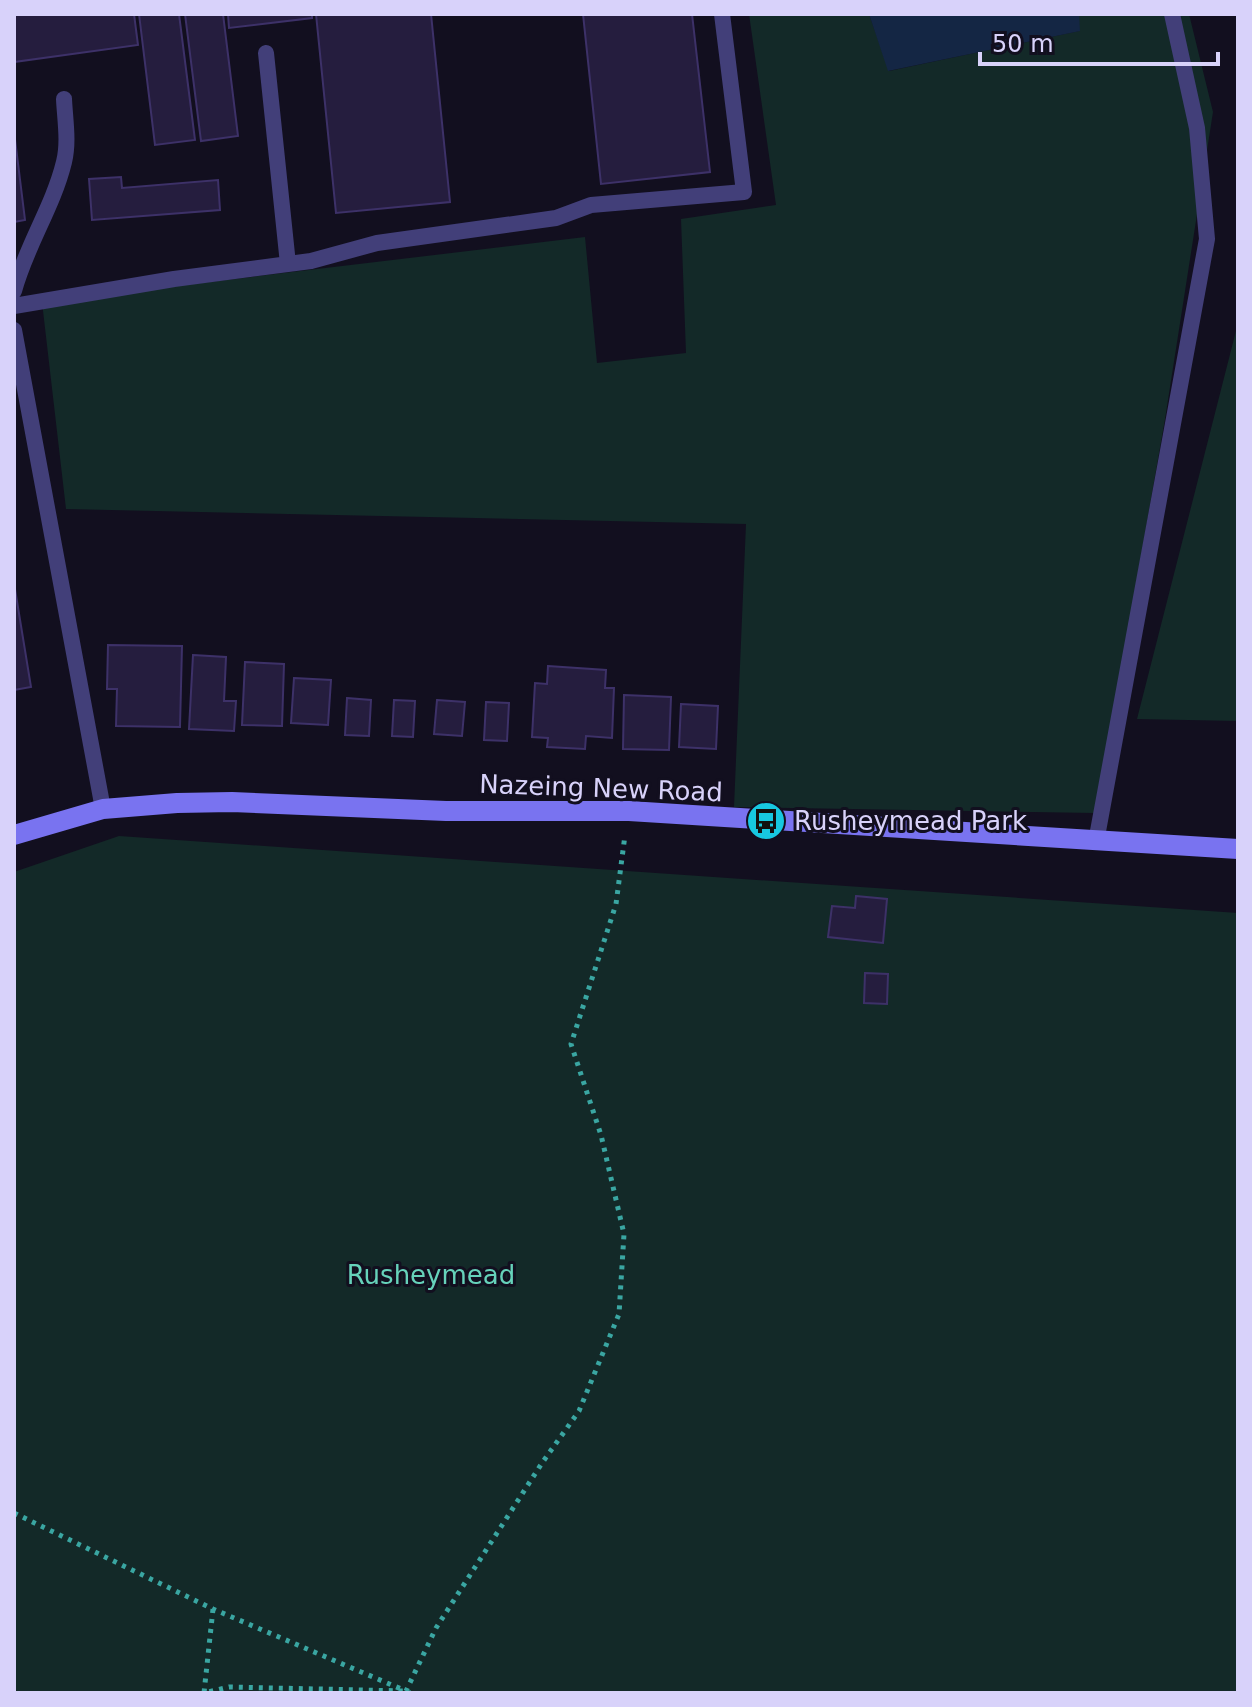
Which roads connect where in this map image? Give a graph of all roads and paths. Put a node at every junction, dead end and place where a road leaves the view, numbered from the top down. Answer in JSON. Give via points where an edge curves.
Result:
{"nodes":[{"id":1,"x":722,"y":14,"type":"edge"},
{"id":2,"x":1172,"y":14,"type":"edge"},
{"id":3,"x":266,"y":53,"type":"dead end"},
{"id":4,"x":64,"y":99,"type":"dead end"},
{"id":5,"x":288,"y":264,"type":"junction"},
{"id":6,"x":14,"y":291,"type":"edge"},
{"id":7,"x":14,"y":306,"type":"edge"},
{"id":8,"x":14,"y":330,"type":"edge"},
{"id":9,"x":103,"y":809,"type":"junction"},
{"id":10,"x":629,"y":811,"type":"junction"},
{"id":11,"x":14,"y":835,"type":"edge"},
{"id":12,"x":1096,"y":842,"type":"junction"},
{"id":13,"x":1238,"y":849,"type":"edge"},
{"id":14,"x":14,"y":1513,"type":"edge"},
{"id":15,"x":213,"y":1609,"type":"junction"},
{"id":16,"x":408,"y":1692,"type":"edge"}],
"edges":[{"from":1,"to":5,"type":"lane","via":[[744,192],[591,205],[556,218],[377,243]]},
{"from":2,"to":12,"type":"lane","via":[[1197,128],[1207,239]]},
{"from":3,"to":5,"type":"lane"},
{"from":4,"to":6,"type":"lane","via":[[65,159]]},
{"from":5,"to":7,"type":"lane"},
{"from":8,"to":9,"type":"lane"},
{"from":9,"to":10,"type":"main road","name":"Nazeing New Road","via":[[232,802],[446,811]]},
{"from":9,"to":11,"type":"main road","name":"Nazeing New Road"},
{"from":10,"to":12,"type":"main road","name":"Nazeing New Road"},
{"from":10,"to":16,"type":"path","via":[[616,904],[571,1044],[601,1135],[624,1234],[619,1314],[579,1411],[436,1628]]},
{"from":12,"to":13,"type":"main road","name":"Nazeing New Road"},
{"from":14,"to":15,"type":"path"},
{"from":15,"to":16,"type":"path"},
{"from":15,"to":16,"type":"path","via":[[204,1693],[229,1687]]}]}
